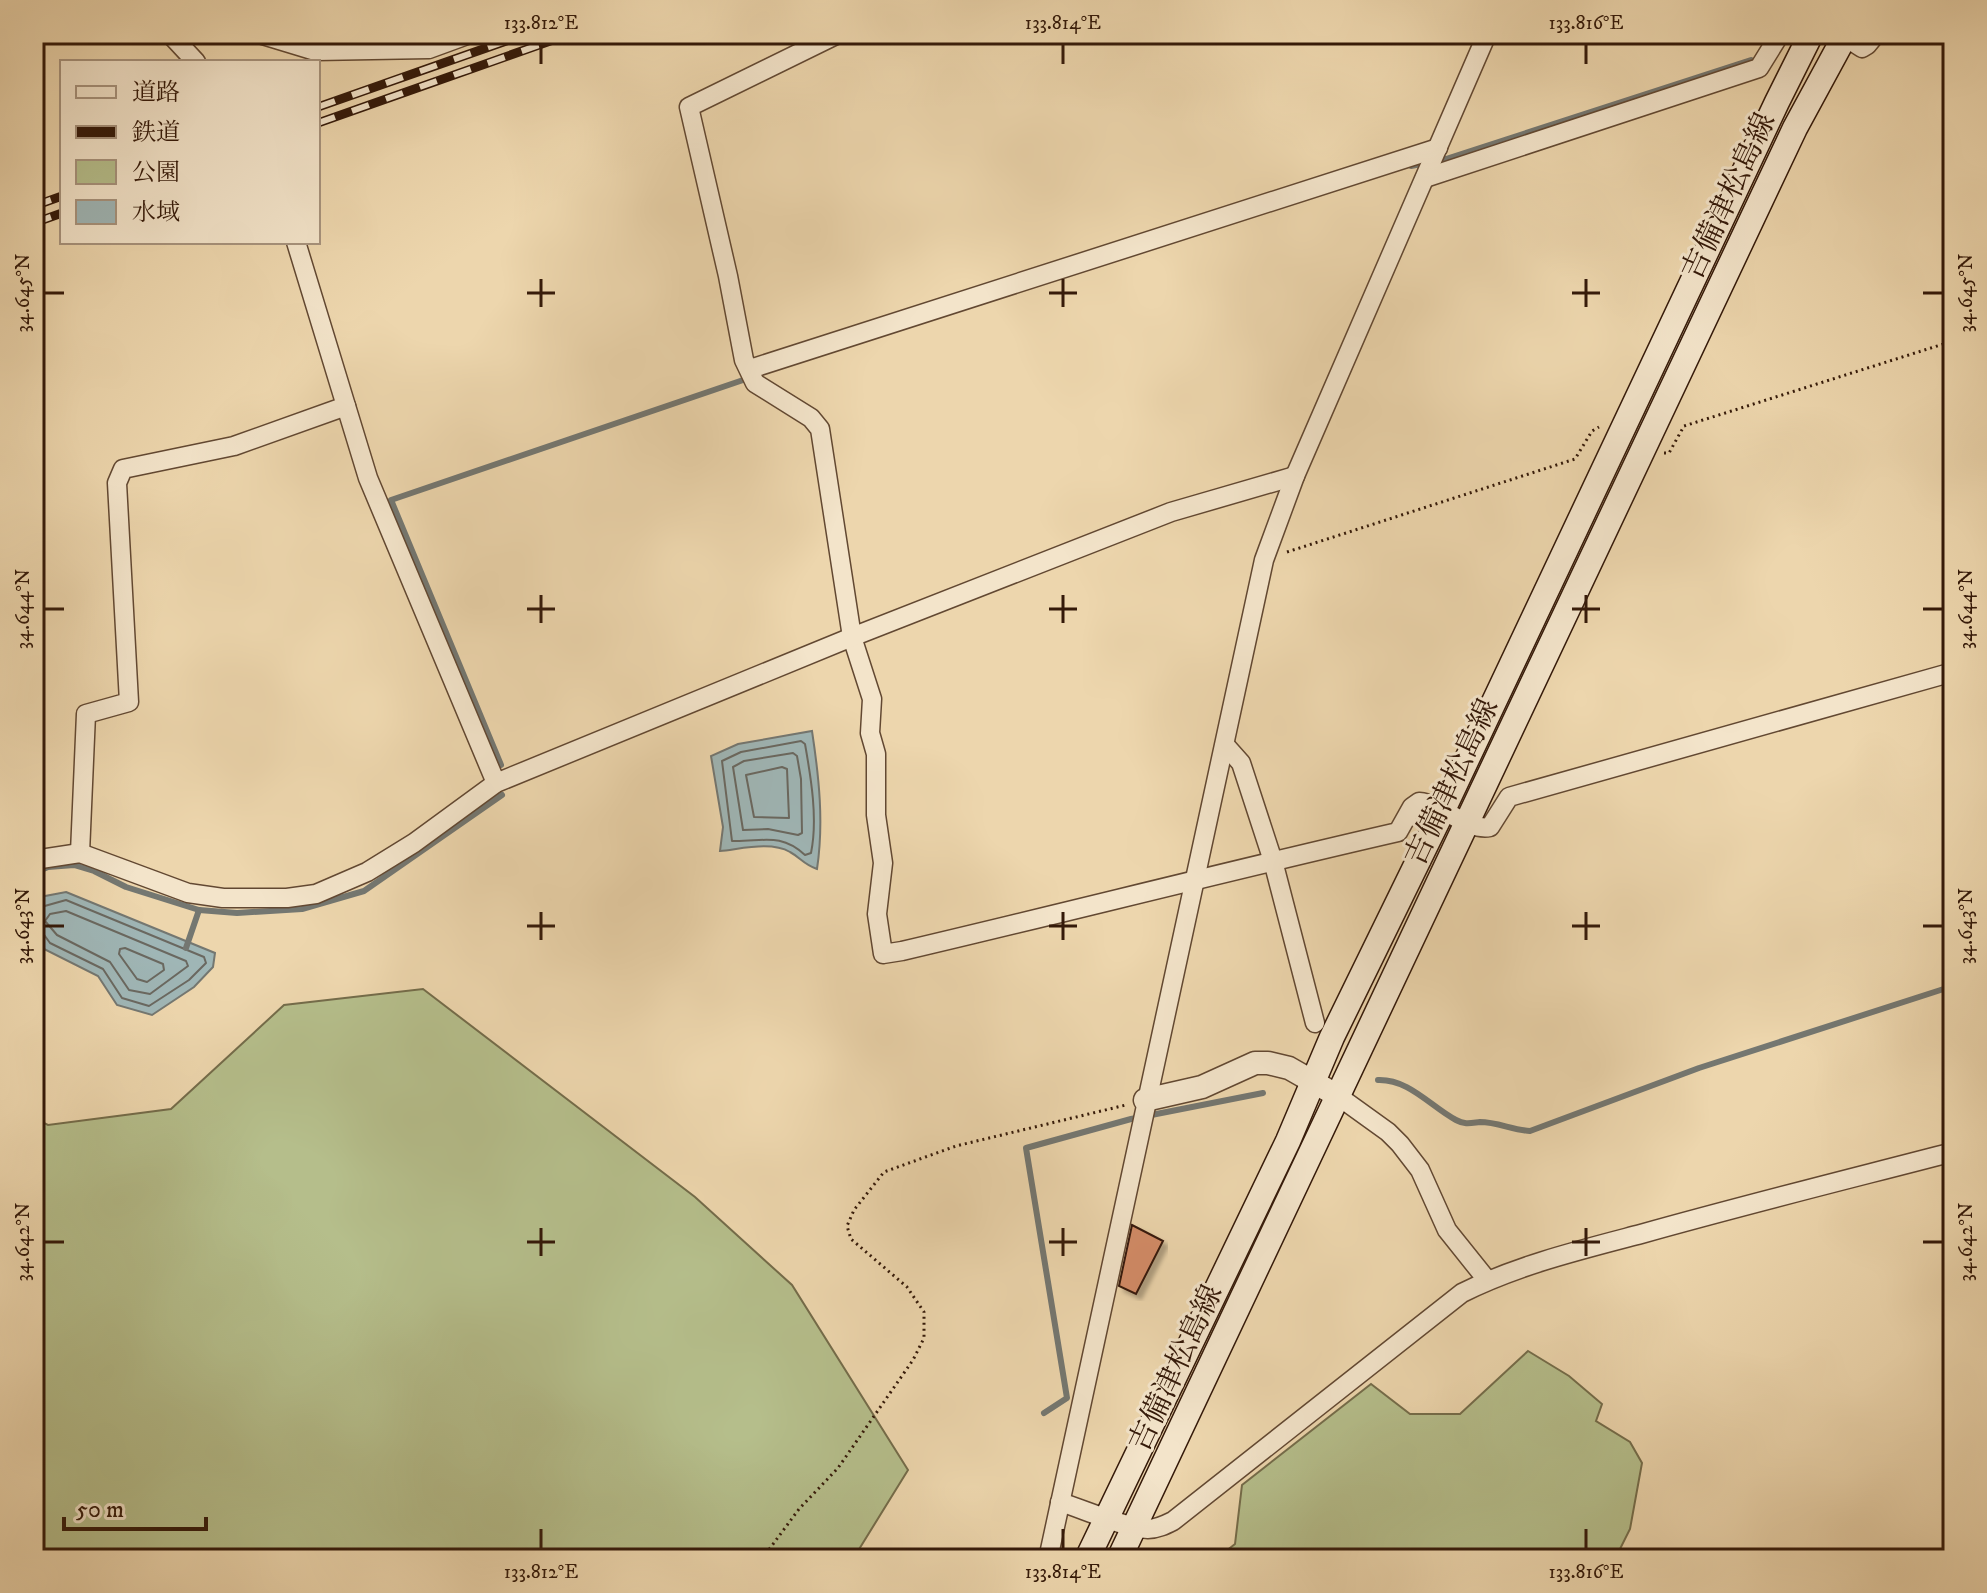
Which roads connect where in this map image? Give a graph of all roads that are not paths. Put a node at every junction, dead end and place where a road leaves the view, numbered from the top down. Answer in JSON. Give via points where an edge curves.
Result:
{"nodes":[{"id":1,"x":170,"y":34,"type":"edge"},
{"id":2,"x":259,"y":34,"type":"edge"},
{"id":3,"x":470,"y":34,"type":"edge"},
{"id":4,"x":838,"y":34,"type":"edge"},
{"id":5,"x":1487,"y":34,"type":"edge"},
{"id":6,"x":1780,"y":34,"type":"edge"},
{"id":7,"x":1811,"y":34,"type":"edge"},
{"id":8,"x":1876,"y":34,"type":"edge"},
{"id":9,"x":1843,"y":35,"type":"edge"},
{"id":10,"x":194,"y":60,"type":"edge"},
{"id":11,"x":1432,"y":162,"type":"junction"},
{"id":12,"x":297,"y":244,"type":"edge"},
{"id":13,"x":752,"y":375,"type":"junction"},
{"id":14,"x":346,"y":406,"type":"junction"},
{"id":15,"x":1295,"y":476,"type":"junction"},
{"id":16,"x":852,"y":637,"type":"junction"},
{"id":17,"x":1953,"y":672,"type":"edge"},
{"id":18,"x":1225,"y":745,"type":"junction"},
{"id":19,"x":496,"y":783,"type":"junction"},
{"id":20,"x":1443,"y":810,"type":"junction"},
{"id":21,"x":1467,"y":823,"type":"junction"},
{"id":22,"x":80,"y":853,"type":"junction"},
{"id":23,"x":34,"y":860,"type":"edge"},
{"id":24,"x":1273,"y":861,"type":"junction"},
{"id":25,"x":1193,"y":883,"type":"junction"},
{"id":26,"x":1315,"y":1023,"type":"dead end"},
{"id":27,"x":1313,"y":1081,"type":"junction"},
{"id":28,"x":1338,"y":1096,"type":"junction"},
{"id":29,"x":1143,"y":1111,"type":"junction"},
{"id":30,"x":1953,"y":1152,"type":"edge"},
{"id":31,"x":1487,"y":1280,"type":"junction"},
{"id":32,"x":1060,"y":1502,"type":"junction"},
{"id":33,"x":1108,"y":1517,"type":"junction"},
{"id":34,"x":1135,"y":1527,"type":"junction"},
{"id":35,"x":1048,"y":1559,"type":"edge"},
{"id":36,"x":1087,"y":1559,"type":"edge"},
{"id":37,"x":1119,"y":1559,"type":"edge"}],
"edges":[{"from":1,"to":10,"type":"street"},
{"from":2,"to":3,"type":"street","via":[[315,51],[429,49]]},
{"from":4,"to":13,"type":"street","via":[[689,107],[744,360]]},
{"from":5,"to":11,"type":"street"},
{"from":6,"to":11,"type":"street","via":[[1759,68]]},
{"from":7,"to":20,"type":"main road","name":"吉備津松島線"},
{"from":8,"to":9,"type":"street","via":[[1862,48]]},
{"from":9,"to":21,"type":"main road","name":"吉備津松島線"},
{"from":11,"to":13,"type":"street"},
{"from":11,"to":15,"type":"street"},
{"from":12,"to":14,"type":"street"},
{"from":13,"to":16,"type":"street","via":[[820,429]]},
{"from":14,"to":19,"type":"street","via":[[368,478]]},
{"from":14,"to":22,"type":"street","via":[[234,446],[123,469],[117,483],[129,702],[86,714]]},
{"from":15,"to":16,"type":"street","via":[[1171,512]]},
{"from":15,"to":18,"type":"street","via":[[1264,560]]},
{"from":16,"to":19,"type":"street"},
{"from":16,"to":25,"type":"street","via":[[872,699],[870,733],[883,863],[877,914],[883,954]]},
{"from":17,"to":21,"type":"street","via":[[1509,797],[1490,827]]},
{"from":18,"to":24,"type":"street","via":[[1241,763]]},
{"from":18,"to":25,"type":"street"},
{"from":19,"to":22,"type":"street","via":[[367,872],[316,894],[223,898],[188,893]]},
{"from":20,"to":21,"type":"street"},
{"from":20,"to":24,"type":"street","via":[[1419,802],[1398,832]]},
{"from":20,"to":27,"type":"main road","name":"吉備津松島線"},
{"from":21,"to":28,"type":"main road","name":"吉備津松島線"},
{"from":22,"to":23,"type":"street"},
{"from":24,"to":25,"type":"street"},
{"from":24,"to":26,"type":"street"},
{"from":25,"to":29,"type":"street"},
{"from":27,"to":28,"type":"street"},
{"from":27,"to":29,"type":"street","via":[[1289,1068],[1255,1063]]},
{"from":27,"to":33,"type":"main road","name":"吉備津松島線"},
{"from":28,"to":31,"type":"street","via":[[1400,1144],[1420,1170],[1447,1230]]},
{"from":28,"to":34,"type":"main road","name":"吉備津松島線"},
{"from":29,"to":32,"type":"street"},
{"from":30,"to":31,"type":"street","via":[[1711,1214]]},
{"from":31,"to":34,"type":"street","via":[[1462,1293],[1173,1521],[1158,1528]]},
{"from":32,"to":33,"type":"street"},
{"from":32,"to":35,"type":"street"},
{"from":33,"to":34,"type":"street"},
{"from":33,"to":36,"type":"main road","name":"吉備津松島線"},
{"from":34,"to":37,"type":"main road","name":"吉備津松島線"}]}
